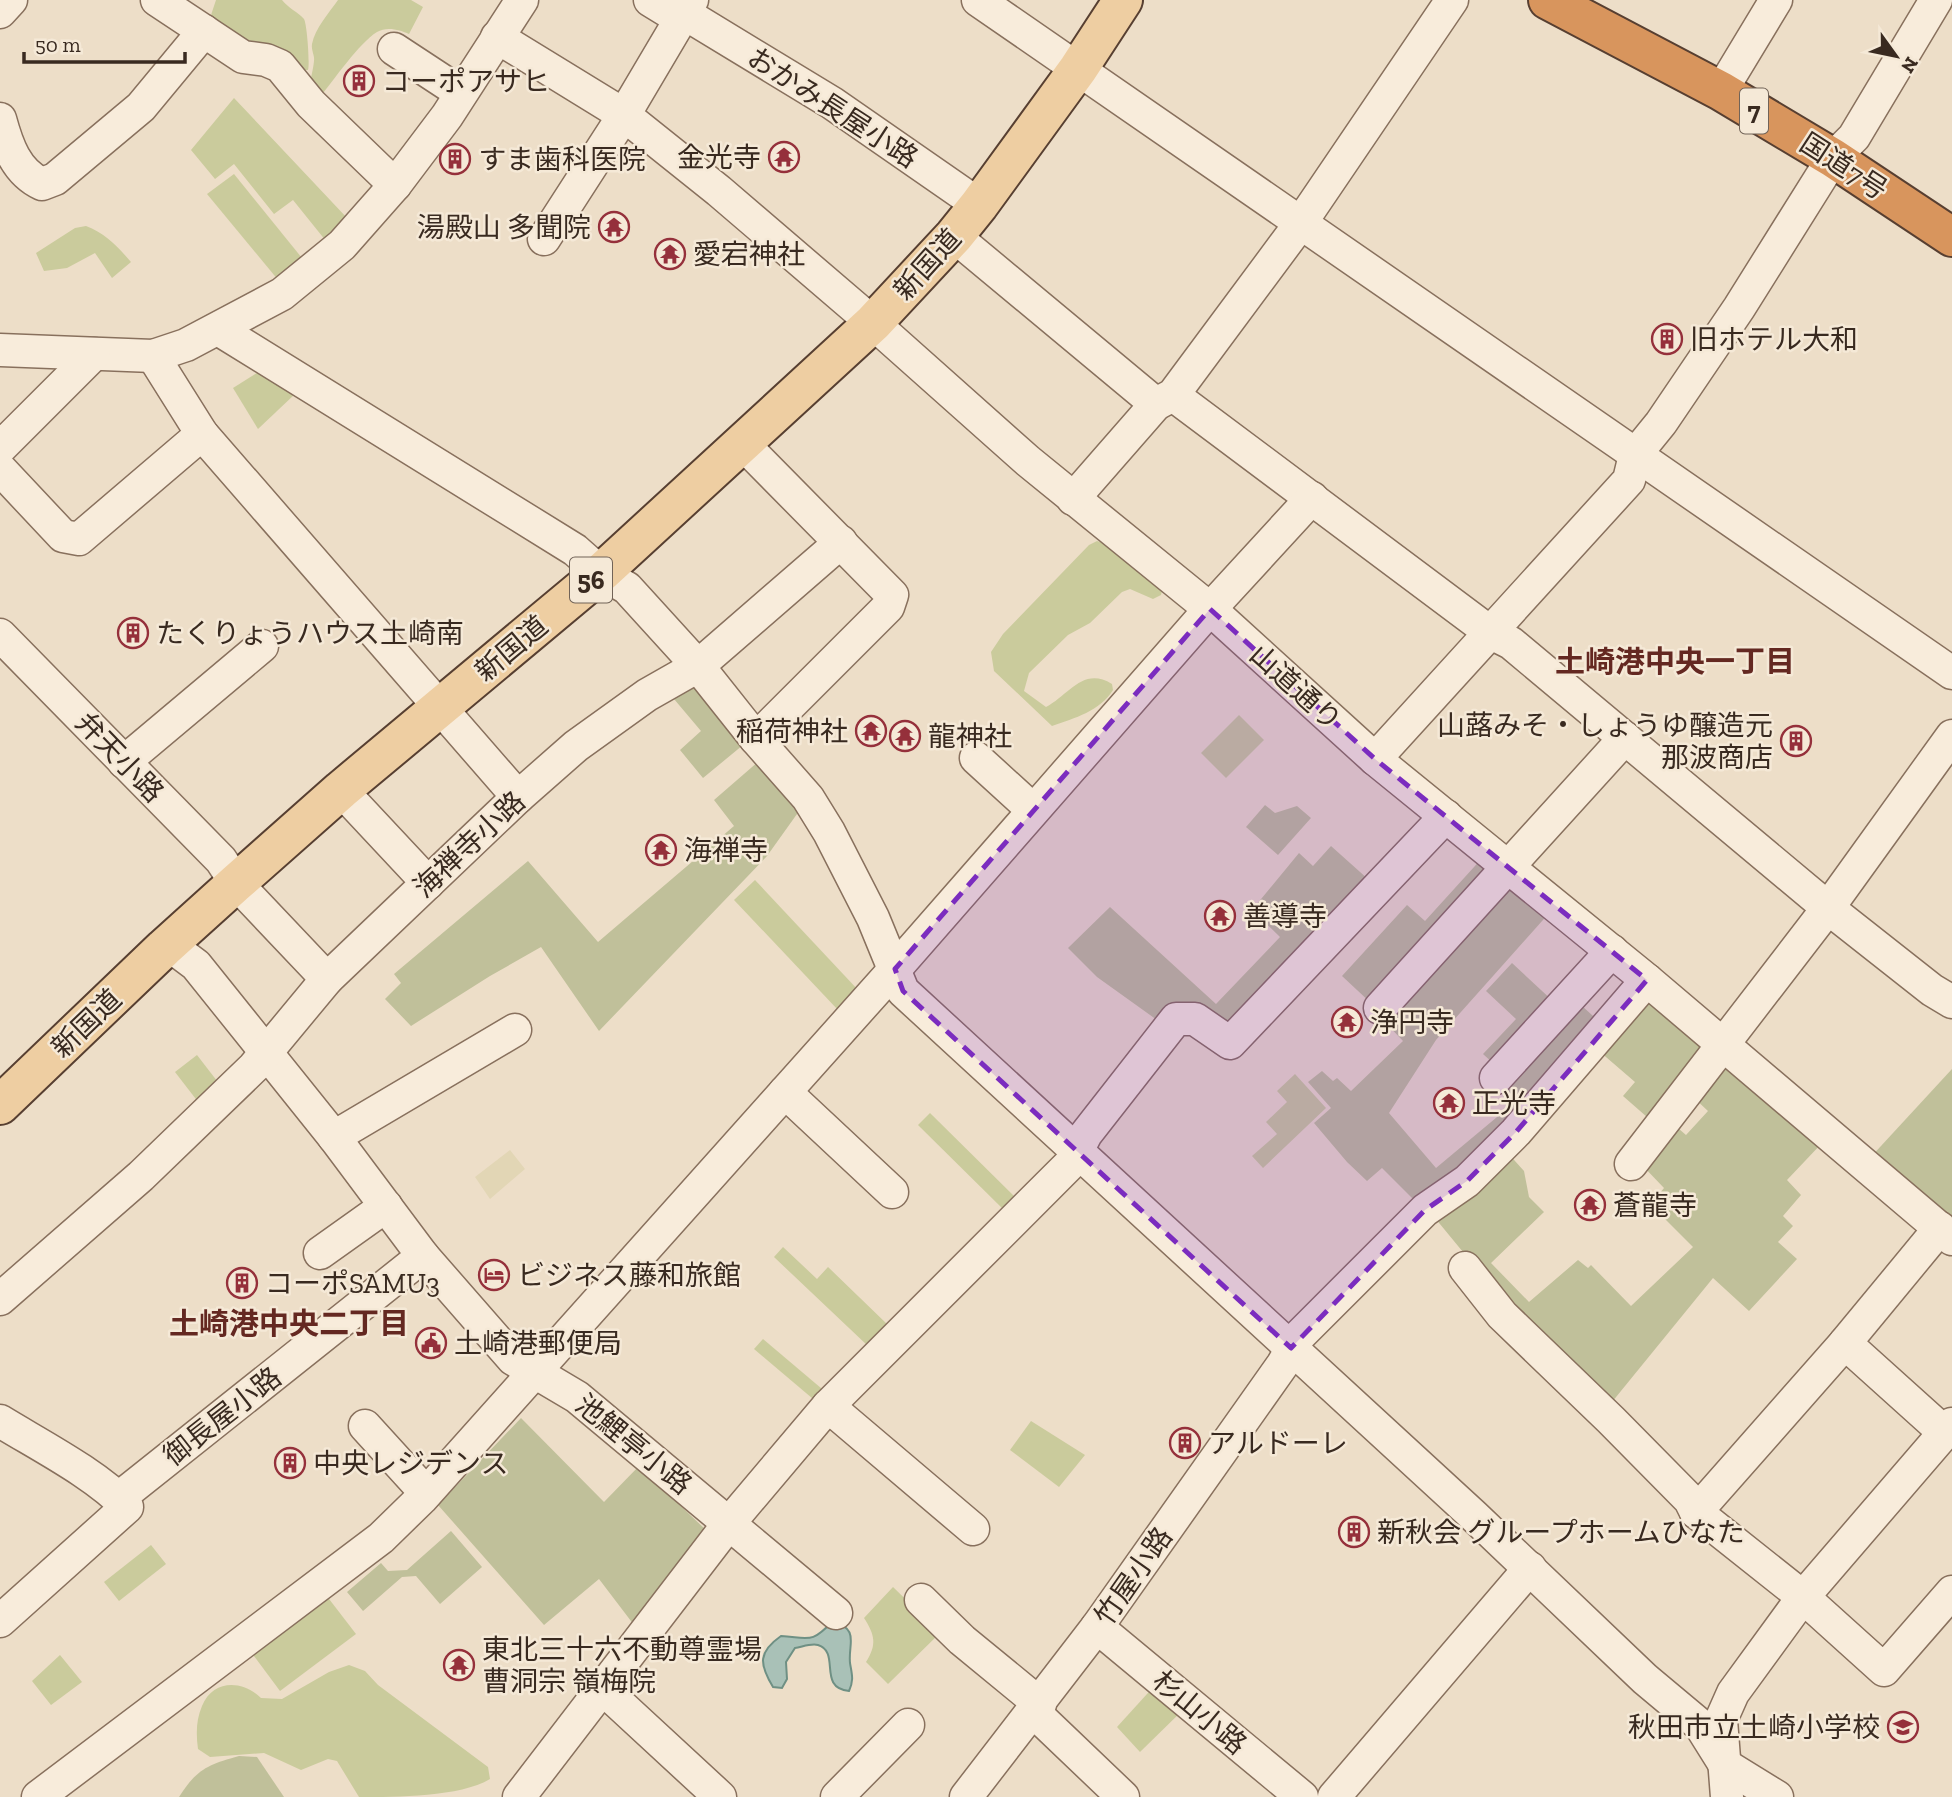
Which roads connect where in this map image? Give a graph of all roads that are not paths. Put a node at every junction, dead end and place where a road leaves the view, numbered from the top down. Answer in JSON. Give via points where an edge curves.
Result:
{"nodes":[{"id":1,"x":11,"y":0,"type":"edge"},
{"id":2,"x":157,"y":0,"type":"edge"},
{"id":3,"x":522,"y":0,"type":"edge"},
{"id":4,"x":650,"y":0,"type":"edge"},
{"id":5,"x":978,"y":0,"type":"edge"},
{"id":6,"x":1123,"y":0,"type":"edge"},
{"id":7,"x":1452,"y":0,"type":"edge"},
{"id":8,"x":1548,"y":0,"type":"edge"},
{"id":9,"x":1776,"y":0,"type":"edge"},
{"id":10,"x":1936,"y":0,"type":"edge"},
{"id":11,"x":1014,"y":10,"type":"edge"},
{"id":12,"x":686,"y":11,"type":"edge"},
{"id":13,"x":0,"y":12,"type":"edge"},
{"id":14,"x":204,"y":32,"type":"junction"},
{"id":15,"x":497,"y":37,"type":"junction"},
{"id":16,"x":394,"y":49,"type":"dead end"},
{"id":17,"x":1078,"y":69,"type":"junction"},
{"id":18,"x":1721,"y":91,"type":"junction"},
{"id":19,"x":461,"y":93,"type":"junction"},
{"id":20,"x":624,"y":115,"type":"junction"},
{"id":21,"x":0,"y":119,"type":"edge"},
{"id":22,"x":1833,"y":158,"type":"junction"},
{"id":23,"x":395,"y":185,"type":"junction"},
{"id":24,"x":979,"y":205,"type":"junction"},
{"id":25,"x":1300,"y":224,"type":"junction"},
{"id":26,"x":1949,"y":228,"type":"edge"},
{"id":27,"x":954,"y":236,"type":"junction"},
{"id":28,"x":544,"y":239,"type":"dead end"},
{"id":29,"x":873,"y":323,"type":"junction"},
{"id":30,"x":218,"y":329,"type":"junction"},
{"id":31,"x":0,"y":350,"type":"edge"},
{"id":32,"x":94,"y":354,"type":"junction"},
{"id":33,"x":153,"y":356,"type":"junction"},
{"id":34,"x":1164,"y":400,"type":"junction"},
{"id":35,"x":202,"y":434,"type":"junction"},
{"id":36,"x":743,"y":444,"type":"junction"},
{"id":37,"x":0,"y":448,"type":"edge"},
{"id":38,"x":1635,"y":454,"type":"junction"},
{"id":39,"x":0,"y":469,"type":"edge"},
{"id":40,"x":1312,"y":498,"type":"junction"},
{"id":41,"x":1073,"y":499,"type":"junction"},
{"id":42,"x":841,"y":541,"type":"junction"},
{"id":43,"x":601,"y":573,"type":"junction"},
{"id":44,"x":1210,"y":609,"type":"junction"},
{"id":45,"x":1491,"y":633,"type":"junction"},
{"id":46,"x":0,"y":635,"type":"edge"},
{"id":47,"x":262,"y":646,"type":"dead end"},
{"id":48,"x":698,"y":666,"type":"junction"},
{"id":49,"x":1952,"y":673,"type":"edge"},
{"id":50,"x":440,"y":707,"type":"junction"},
{"id":51,"x":1952,"y":736,"type":"edge"},
{"id":52,"x":1625,"y":738,"type":"junction"},
{"id":53,"x":756,"y":739,"type":"junction"},
{"id":54,"x":976,"y":758,"type":"dead end"},
{"id":55,"x":1375,"y":759,"type":"junction"},
{"id":56,"x":124,"y":762,"type":"junction"},
{"id":57,"x":341,"y":790,"type":"junction"},
{"id":58,"x":519,"y":797,"type":"junction"},
{"id":59,"x":1033,"y":810,"type":"junction"},
{"id":60,"x":1446,"y":816,"type":"junction"},
{"id":61,"x":1507,"y":865,"type":"junction"},
{"id":62,"x":236,"y":883,"type":"junction"},
{"id":63,"x":428,"y":883,"type":"junction"},
{"id":64,"x":1828,"y":908,"type":"junction"},
{"id":65,"x":164,"y":948,"type":"junction"},
{"id":66,"x":1612,"y":951,"type":"junction"},
{"id":67,"x":895,"y":969,"type":"junction"},
{"id":68,"x":327,"y":979,"type":"junction"},
{"id":69,"x":1647,"y":980,"type":"junction"},
{"id":70,"x":1952,"y":1002,"type":"edge"},
{"id":71,"x":1380,"y":1008,"type":"dead end"},
{"id":72,"x":515,"y":1030,"type":"dead end"},
{"id":73,"x":1724,"y":1045,"type":"junction"},
{"id":74,"x":266,"y":1052,"type":"junction"},
{"id":75,"x":1496,"y":1078,"type":"dead end"},
{"id":76,"x":785,"y":1092,"type":"junction"},
{"id":77,"x":0,"y":1105,"type":"edge"},
{"id":78,"x":334,"y":1137,"type":"junction"},
{"id":79,"x":1078,"y":1151,"type":"junction"},
{"id":80,"x":1631,"y":1164,"type":"dead end"},
{"id":81,"x":892,"y":1192,"type":"dead end"},
{"id":82,"x":386,"y":1206,"type":"junction"},
{"id":83,"x":1946,"y":1234,"type":"edge"},
{"id":84,"x":320,"y":1253,"type":"dead end"},
{"id":85,"x":423,"y":1256,"type":"junction"},
{"id":86,"x":1465,"y":1268,"type":"dead end"},
{"id":87,"x":0,"y":1299,"type":"edge"},
{"id":88,"x":1845,"y":1343,"type":"junction"},
{"id":89,"x":1292,"y":1348,"type":"junction"},
{"id":90,"x":535,"y":1372,"type":"junction"},
{"id":91,"x":828,"y":1406,"type":"junction"},
{"id":92,"x":0,"y":1421,"type":"edge"},
{"id":93,"x":365,"y":1426,"type":"dead end"},
{"id":94,"x":1949,"y":1429,"type":"edge"},
{"id":95,"x":426,"y":1493,"type":"junction"},
{"id":96,"x":119,"y":1498,"type":"junction"},
{"id":97,"x":1696,"y":1512,"type":"junction"},
{"id":98,"x":730,"y":1522,"type":"junction"},
{"id":99,"x":974,"y":1529,"type":"dead end"},
{"id":100,"x":1530,"y":1568,"type":"junction"},
{"id":101,"x":1952,"y":1592,"type":"edge"},
{"id":102,"x":1803,"y":1597,"type":"junction"},
{"id":103,"x":921,"y":1600,"type":"dead end"},
{"id":104,"x":836,"y":1613,"type":"dead end"},
{"id":105,"x":0,"y":1621,"type":"edge"},
{"id":106,"x":1097,"y":1628,"type":"junction"},
{"id":107,"x":602,"y":1688,"type":"junction"},
{"id":108,"x":1037,"y":1708,"type":"junction"},
{"id":109,"x":908,"y":1725,"type":"dead end"},
{"id":110,"x":1725,"y":1765,"type":"junction"},
{"id":111,"x":970,"y":1795,"type":"edge"},
{"id":112,"x":38,"y":1797,"type":"edge"},
{"id":113,"x":519,"y":1797,"type":"edge"},
{"id":114,"x":720,"y":1797,"type":"edge"},
{"id":115,"x":837,"y":1797,"type":"edge"},
{"id":116,"x":1124,"y":1797,"type":"edge"},
{"id":117,"x":1303,"y":1797,"type":"edge"},
{"id":118,"x":1334,"y":1797,"type":"edge"},
{"id":119,"x":1714,"y":1797,"type":"edge"},
{"id":120,"x":1727,"y":1797,"type":"edge"},
{"id":121,"x":1777,"y":1797,"type":"edge"}],
"edges":[{"from":1,"to":13,"type":"street"},
{"from":2,"to":14,"type":"street"},
{"from":3,"to":15,"type":"street"},
{"from":4,"to":12,"type":"street","name":"おかみ長屋小路"},
{"from":5,"to":11,"type":"street"},
{"from":6,"to":17,"type":"main road","name":"新国道","number":"56"},
{"from":7,"to":25,"type":"street"},
{"from":8,"to":18,"type":"highway","name":"国道7号","number":"7"},
{"from":9,"to":18,"type":"street"},
{"from":10,"to":22,"type":"street","via":[[1854,137]]},
{"from":11,"to":17,"type":"street"},
{"from":12,"to":20,"type":"street"},
{"from":12,"to":24,"type":"street","name":"おかみ長屋小路","via":[[832,103]]},
{"from":14,"to":21,"type":"street","via":[[141,107],[55,179],[42,184],[28,177],[8,147]]},
{"from":14,"to":23,"type":"street","via":[[243,57],[280,66],[311,104]]},
{"from":15,"to":19,"type":"street"},
{"from":15,"to":20,"type":"street","name":"山道通り"},
{"from":16,"to":19,"type":"street"},
{"from":17,"to":24,"type":"main road","name":"新国道","number":"56"},
{"from":17,"to":25,"type":"street"},
{"from":18,"to":22,"type":"highway","name":"国道7号","number":"7"},
{"from":19,"to":23,"type":"street"},
{"from":20,"to":28,"type":"street"},
{"from":20,"to":29,"type":"street","name":"山道通り"},
{"from":22,"to":26,"type":"highway","name":"国道7号","number":"7"},
{"from":22,"to":38,"type":"street","via":[[1740,308]]},
{"from":23,"to":30,"type":"street","via":[[342,244],[292,285]]},
{"from":24,"to":27,"type":"main road","name":"新国道","number":"56"},
{"from":25,"to":34,"type":"street"},
{"from":25,"to":38,"type":"street"},
{"from":27,"to":29,"type":"main road","name":"新国道","number":"56"},
{"from":27,"to":34,"type":"street"},
{"from":29,"to":36,"type":"main road","name":"新国道","number":"56"},
{"from":29,"to":41,"type":"street","name":"山道通り"},
{"from":30,"to":33,"type":"street"},
{"from":30,"to":43,"type":"street","via":[[575,550]]},
{"from":31,"to":32,"type":"street"},
{"from":32,"to":33,"type":"street"},
{"from":32,"to":37,"type":"street"},
{"from":33,"to":35,"type":"street"},
{"from":34,"to":40,"type":"street"},
{"from":34,"to":41,"type":"street"},
{"from":35,"to":39,"type":"street","via":[[79,539],[63,536]]},
{"from":35,"to":50,"type":"street"},
{"from":36,"to":42,"type":"street"},
{"from":36,"to":43,"type":"main road","name":"新国道","number":"56"},
{"from":38,"to":45,"type":"street","via":[[1629,480]]},
{"from":38,"to":49,"type":"street"},
{"from":40,"to":44,"type":"street"},
{"from":40,"to":45,"type":"street"},
{"from":41,"to":44,"type":"street","name":"山道通り"},
{"from":42,"to":48,"type":"street","name":"海禅寺小路"},
{"from":42,"to":53,"type":"street","via":[[892,595],[888,607]]},
{"from":43,"to":48,"type":"street","via":[[627,588]]},
{"from":43,"to":50,"type":"main road","name":"新国道","number":"56"},
{"from":44,"to":55,"type":"street","name":"山道通り"},
{"from":44,"to":59,"type":"street"},
{"from":45,"to":52,"type":"street","via":[[1511,643]]},
{"from":45,"to":55,"type":"street"},
{"from":46,"to":56,"type":"street","name":"弁天小路"},
{"from":47,"to":56,"type":"street"},
{"from":48,"to":53,"type":"street"},
{"from":48,"to":58,"type":"street","name":"海禅寺小路","via":[[647,695],[576,746]]},
{"from":50,"to":57,"type":"main road","name":"新国道","number":"56"},
{"from":50,"to":58,"type":"street"},
{"from":51,"to":64,"type":"street"},
{"from":52,"to":61,"type":"street"},
{"from":52,"to":64,"type":"street"},
{"from":53,"to":67,"type":"street","via":[[815,809]]},
{"from":54,"to":59,"type":"street"},
{"from":55,"to":60,"type":"street","name":"山道通り"},
{"from":56,"to":62,"type":"street","name":"弁天小路","via":[[221,860]]},
{"from":57,"to":62,"type":"main road","name":"新国道","number":"56"},
{"from":57,"to":63,"type":"street"},
{"from":58,"to":63,"type":"street","name":"海禅寺小路"},
{"from":59,"to":67,"type":"street"},
{"from":60,"to":61,"type":"street","name":"山道通り"},
{"from":60,"to":79,"type":"street","via":[[1230,1043],[1195,1019],[1176,1019],[1086,1134]]},
{"from":61,"to":66,"type":"street","name":"山道通り"},
{"from":61,"to":71,"type":"street"},
{"from":62,"to":65,"type":"main road","name":"新国道","number":"56"},
{"from":62,"to":68,"type":"street","name":"弁天小路"},
{"from":63,"to":68,"type":"street","name":"海禅寺小路"},
{"from":64,"to":70,"type":"street"},
{"from":64,"to":73,"type":"street"},
{"from":65,"to":74,"type":"street","name":"池鯉亭小路","via":[[196,965]]},
{"from":65,"to":77,"type":"main road","name":"新国道","number":"56"},
{"from":66,"to":69,"type":"street","name":"山道通り"},
{"from":66,"to":75,"type":"street"},
{"from":67,"to":76,"type":"street"},
{"from":67,"to":79,"type":"street","via":[[903,991]]},
{"from":68,"to":74,"type":"street","name":"海禅寺小路"},
{"from":69,"to":73,"type":"street","name":"山道通り"},
{"from":69,"to":89,"type":"street","name":"竹屋小路","via":[[1516,1132],[1467,1181],[1425,1210]]},
{"from":72,"to":78,"type":"street"},
{"from":73,"to":80,"type":"street"},
{"from":73,"to":83,"type":"street","name":"山道通り"},
{"from":74,"to":78,"type":"street","name":"池鯉亭小路"},
{"from":74,"to":87,"type":"street","name":"海禅寺小路","via":[[141,1176]]},
{"from":76,"to":81,"type":"street"},
{"from":76,"to":90,"type":"street"},
{"from":78,"to":82,"type":"street","name":"池鯉亭小路"},
{"from":79,"to":89,"type":"street"},
{"from":79,"to":91,"type":"street","via":[[1072,1163]]},
{"from":82,"to":84,"type":"street"},
{"from":82,"to":85,"type":"street","name":"池鯉亭小路"},
{"from":83,"to":88,"type":"street"},
{"from":85,"to":90,"type":"street","name":"池鯉亭小路","via":[[513,1359]]},
{"from":85,"to":96,"type":"street","name":"御長屋小路"},
{"from":86,"to":97,"type":"street","via":[[1502,1315],[1690,1500]]},
{"from":88,"to":94,"type":"street"},
{"from":88,"to":97,"type":"street"},
{"from":89,"to":100,"type":"street"},
{"from":89,"to":106,"type":"street","name":"竹屋小路"},
{"from":90,"to":95,"type":"street"},
{"from":90,"to":98,"type":"street","name":"池鯉亭小路","via":[[577,1397]]},
{"from":91,"to":98,"type":"street"},
{"from":91,"to":99,"type":"street"},
{"from":92,"to":96,"type":"street"},
{"from":93,"to":95,"type":"street"},
{"from":94,"to":102,"type":"street"},
{"from":95,"to":112,"type":"street","via":[[381,1538]]},
{"from":96,"to":105,"type":"street","via":[[127,1507]]},
{"from":97,"to":102,"type":"street"},
{"from":98,"to":104,"type":"street","name":"池鯉亭小路"},
{"from":98,"to":107,"type":"street"},
{"from":100,"to":110,"type":"street","via":[[1645,1679],[1700,1725]]},
{"from":100,"to":118,"type":"street"},
{"from":101,"to":102,"type":"street","via":[[1884,1670]]},
{"from":102,"to":110,"type":"street","via":[[1733,1693],[1721,1720]]},
{"from":103,"to":108,"type":"street"},
{"from":106,"to":108,"type":"street","name":"竹屋小路"},
{"from":106,"to":117,"type":"street","name":"杉山小路"},
{"from":107,"to":113,"type":"street"},
{"from":107,"to":114,"type":"street"},
{"from":108,"to":111,"type":"street","name":"竹屋小路"},
{"from":108,"to":116,"type":"street"},
{"from":109,"to":115,"type":"street"},
{"from":110,"to":119,"type":"street"},
{"from":110,"to":120,"type":"street"},
{"from":110,"to":121,"type":"street"}]}
